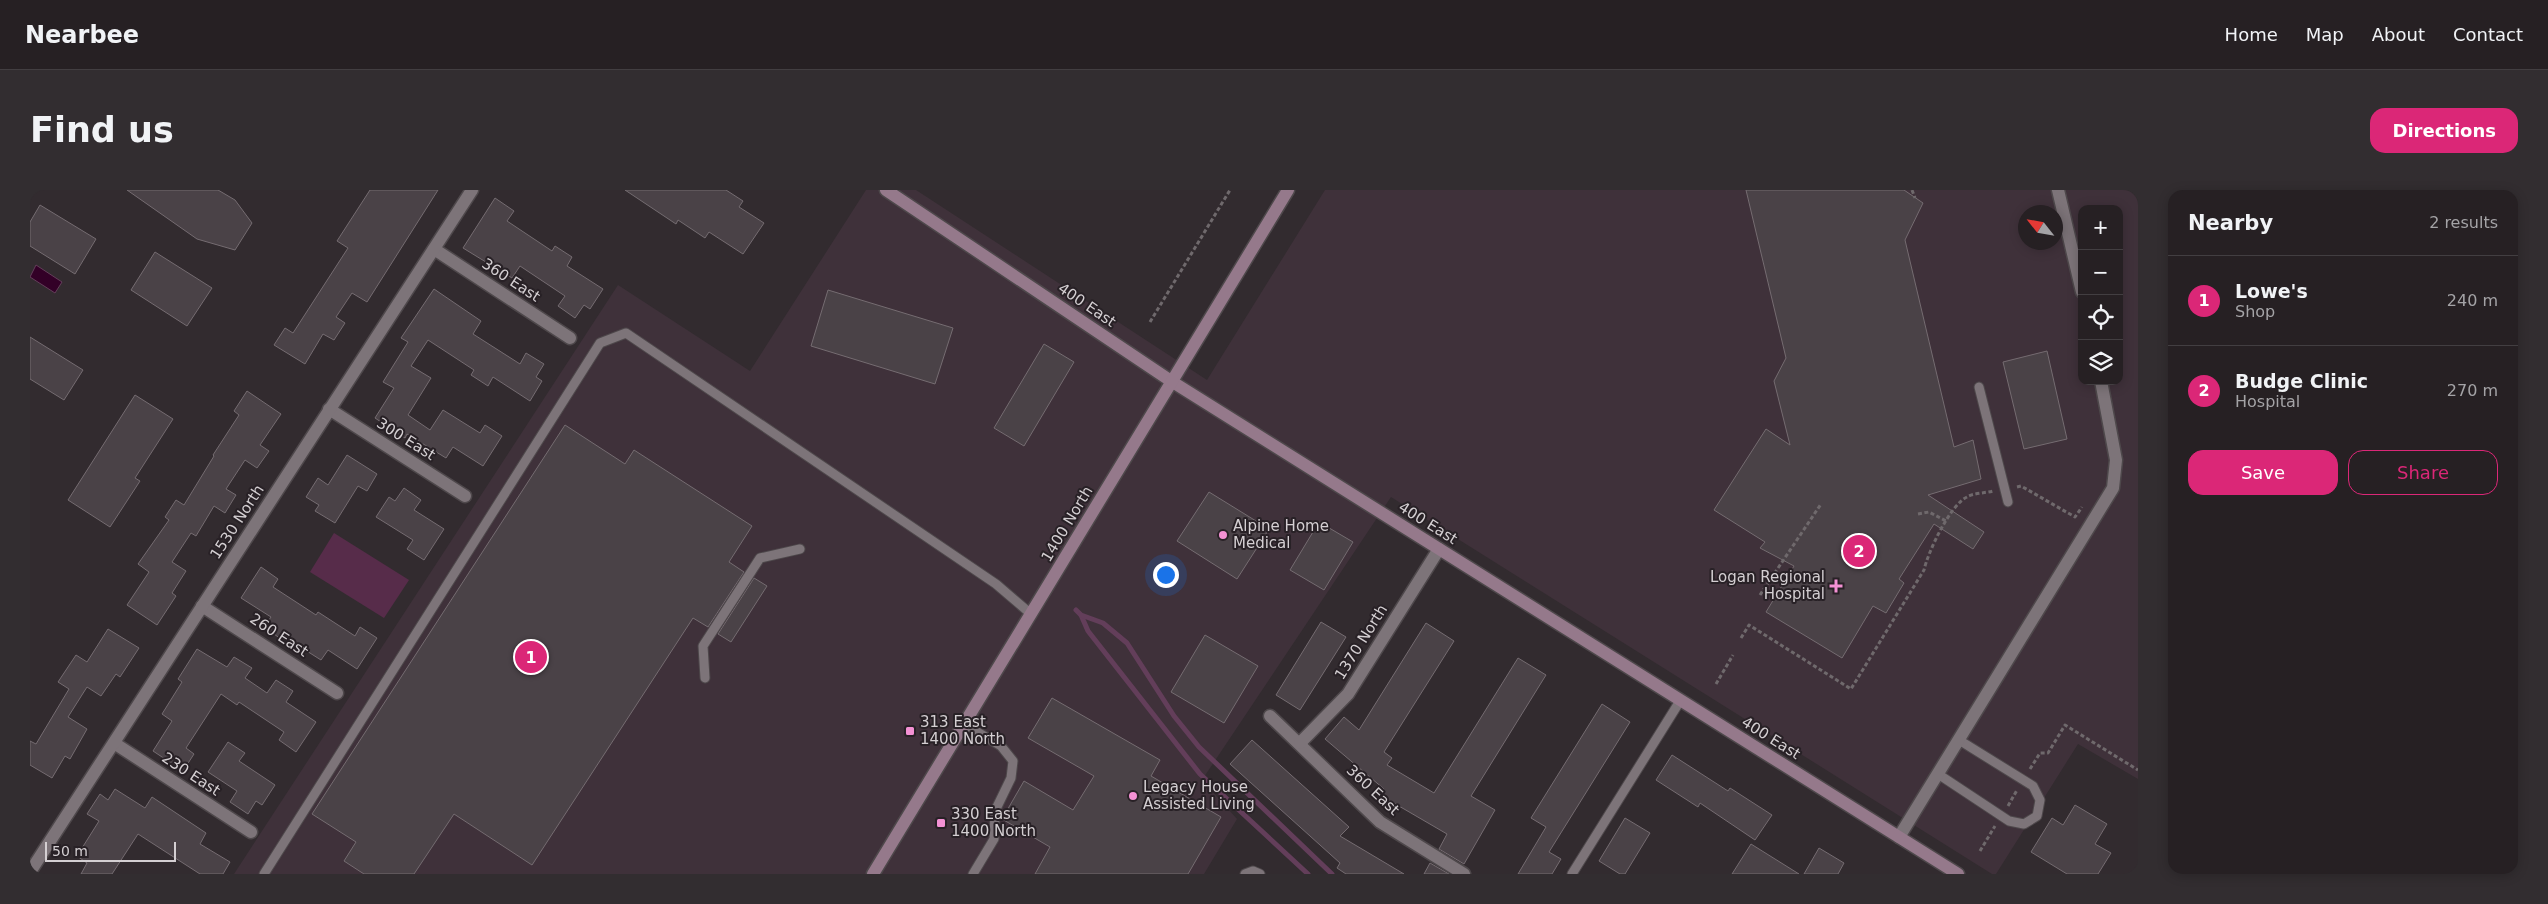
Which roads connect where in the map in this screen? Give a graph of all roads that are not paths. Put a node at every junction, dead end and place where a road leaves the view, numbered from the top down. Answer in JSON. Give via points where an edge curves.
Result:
{"nodes":[{"id":1,"x":472,"y":190,"type":"edge"},
{"id":2,"x":886,"y":190,"type":"edge"},
{"id":3,"x":1288,"y":190,"type":"edge"},
{"id":4,"x":2058,"y":190,"type":"edge"},
{"id":5,"x":434,"y":249,"type":"junction"},
{"id":6,"x":2078,"y":275,"type":"edge"},
{"id":7,"x":570,"y":338,"type":"dead end"},
{"id":8,"x":1171,"y":381,"type":"junction"},
{"id":9,"x":2102,"y":385,"type":"edge"},
{"id":10,"x":1979,"y":387,"type":"dead end"},
{"id":11,"x":328,"y":410,"type":"junction"},
{"id":12,"x":466,"y":496,"type":"dead end"},
{"id":13,"x":2008,"y":502,"type":"dead end"},
{"id":14,"x":800,"y":549,"type":"dead end"},
{"id":15,"x":1439,"y":549,"type":"junction"},
{"id":16,"x":202,"y":606,"type":"junction"},
{"id":17,"x":1031,"y":614,"type":"junction"},
{"id":18,"x":705,"y":678,"type":"dead end"},
{"id":19,"x":337,"y":693,"type":"dead end"},
{"id":20,"x":1680,"y":701,"type":"junction"},
{"id":21,"x":1270,"y":716,"type":"dead end"},
{"id":22,"x":964,"y":724,"type":"junction"},
{"id":23,"x":1959,"y":740,"type":"junction"},
{"id":24,"x":114,"y":743,"type":"junction"},
{"id":25,"x":1300,"y":743,"type":"junction"},
{"id":26,"x":1938,"y":774,"type":"junction"},
{"id":27,"x":251,"y":832,"type":"dead end"},
{"id":28,"x":1899,"y":837,"type":"junction"},
{"id":29,"x":30,"y":872,"type":"edge"},
{"id":30,"x":264,"y":874,"type":"edge"},
{"id":31,"x":873,"y":874,"type":"edge"},
{"id":32,"x":974,"y":874,"type":"edge"},
{"id":33,"x":1245,"y":874,"type":"edge"},
{"id":34,"x":1260,"y":874,"type":"edge"},
{"id":35,"x":1464,"y":874,"type":"edge"},
{"id":36,"x":1572,"y":874,"type":"edge"},
{"id":37,"x":1958,"y":874,"type":"edge"}],
"edges":[{"from":1,"to":5,"type":"street","name":"1530 North"},
{"from":2,"to":8,"type":"street","name":"400 East"},
{"from":3,"to":8,"type":"street","name":"1400 North"},
{"from":4,"to":6,"type":"street"},
{"from":5,"to":7,"type":"street","name":"360 East"},
{"from":5,"to":11,"type":"street","name":"1530 North"},
{"from":8,"to":15,"type":"street","name":"400 East"},
{"from":8,"to":17,"type":"street","name":"1400 North"},
{"from":9,"to":23,"type":"street","via":[[2116,460],[2113,488]]},
{"from":10,"to":13,"type":"lane"},
{"from":11,"to":12,"type":"street","name":"300 East"},
{"from":11,"to":16,"type":"street","name":"1530 North"},
{"from":14,"to":18,"type":"lane","via":[[760,558],[703,646]]},
{"from":15,"to":20,"type":"street","name":"400 East"},
{"from":15,"to":25,"type":"street","name":"1370 North","via":[[1348,694]]},
{"from":16,"to":19,"type":"street","name":"260 East"},
{"from":16,"to":24,"type":"street","name":"1530 North"},
{"from":17,"to":22,"type":"street","name":"1400 North"},
{"from":17,"to":30,"type":"lane","via":[[996,584],[626,334],[600,343]]},
{"from":20,"to":28,"type":"street","name":"400 East"},
{"from":20,"to":36,"type":"lane"},
{"from":21,"to":25,"type":"street","name":"360 East"},
{"from":22,"to":31,"type":"street","name":"1400 North"},
{"from":22,"to":32,"type":"lane","via":[[1002,746],[1013,761],[1012,778],[995,811],[994,839]]},
{"from":23,"to":26,"type":"street"},
{"from":23,"to":26,"type":"lane","via":[[2033,786],[2040,800],[2036,816],[2024,824],[2010,821]]},
{"from":24,"to":27,"type":"street","name":"230 East"},
{"from":24,"to":29,"type":"street","name":"1530 North"},
{"from":25,"to":35,"type":"street","name":"360 East","via":[[1380,822]]},
{"from":26,"to":28,"type":"street"},
{"from":28,"to":37,"type":"street","name":"400 East"},
{"from":33,"to":34,"type":"lane","via":[[1253,871]]}]}
